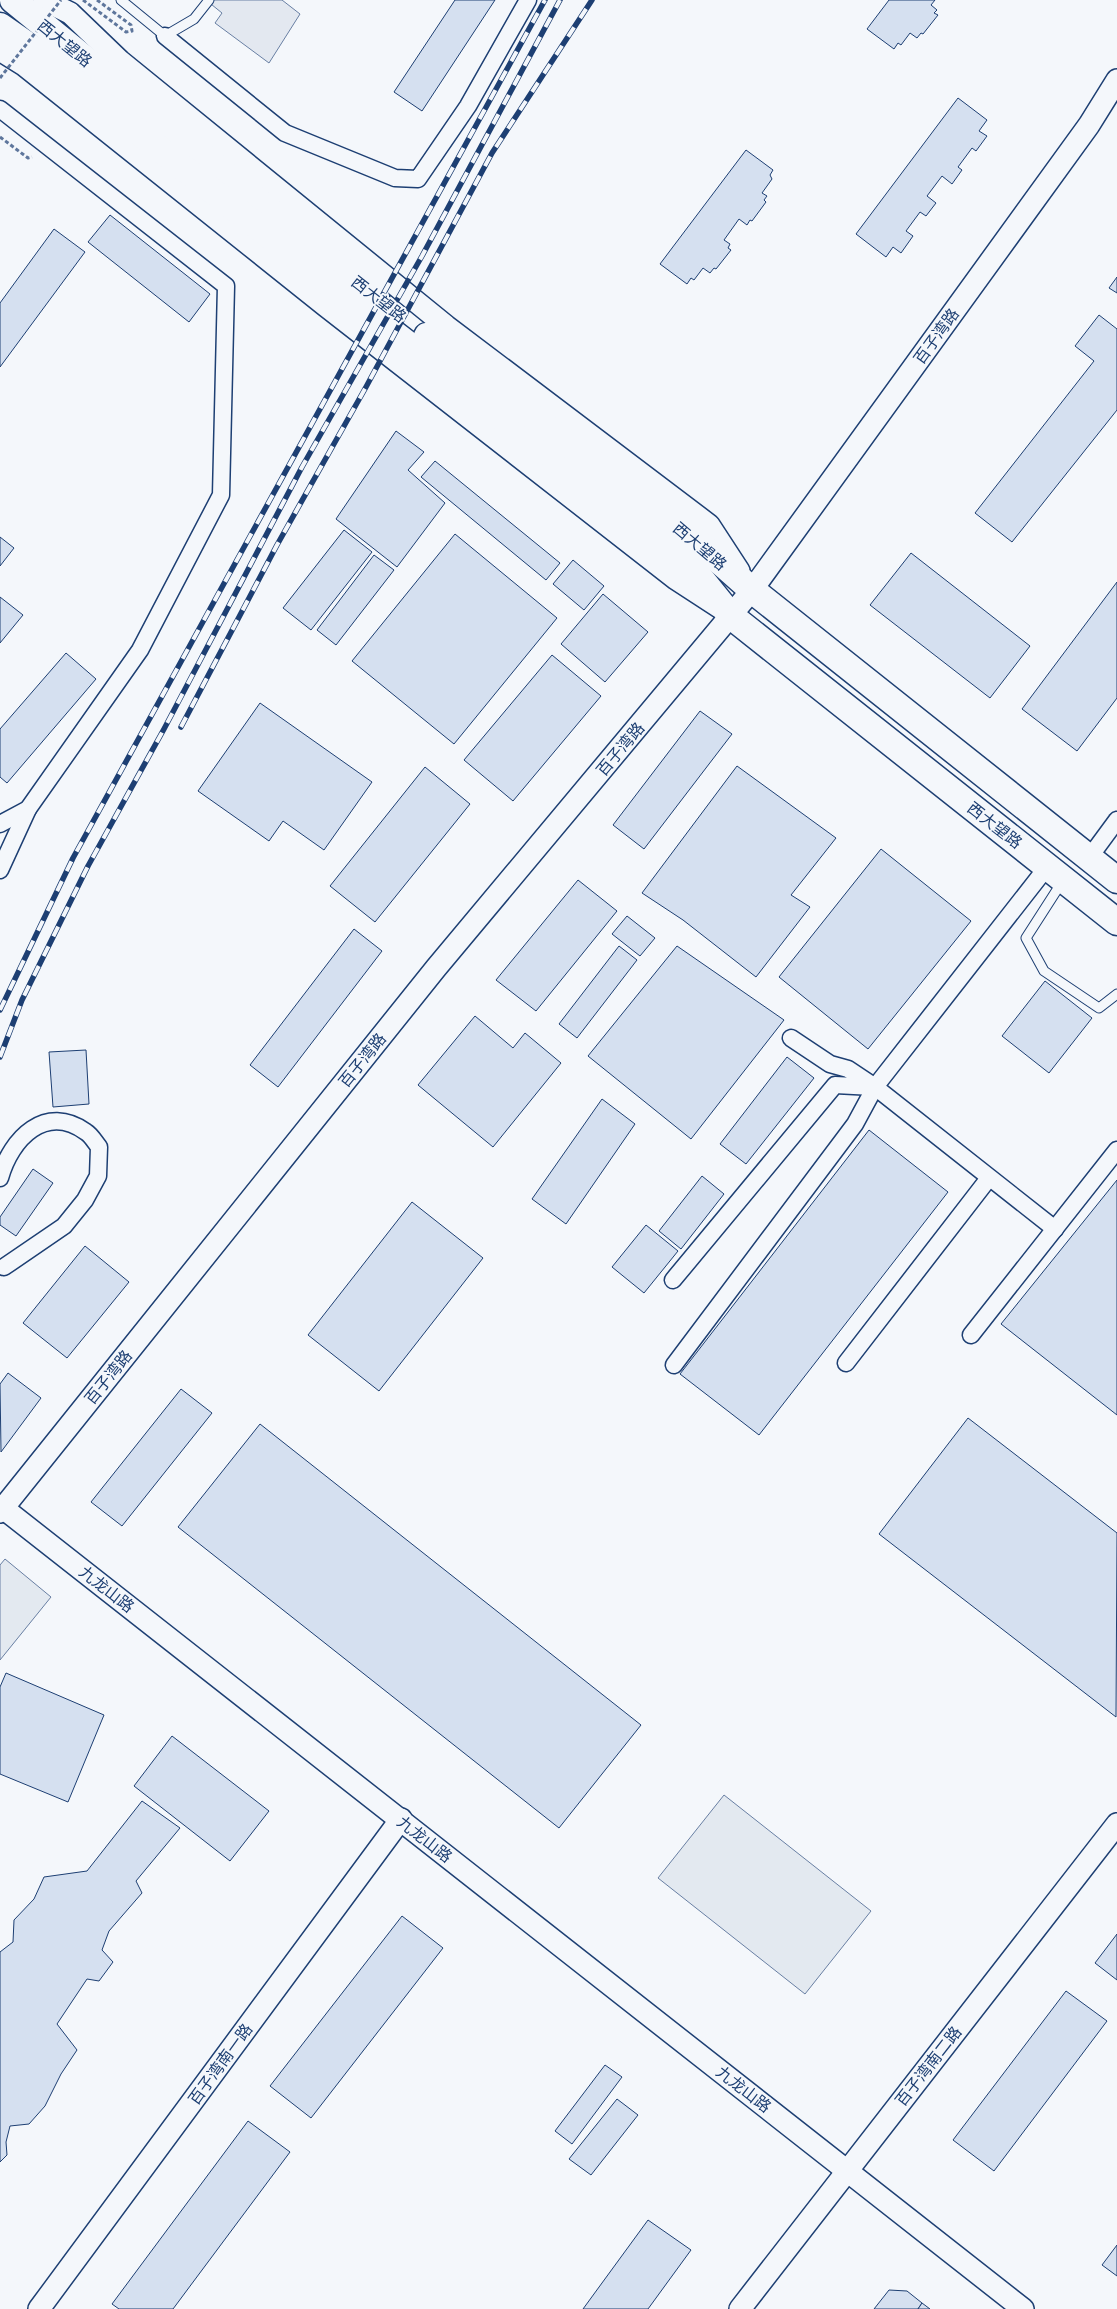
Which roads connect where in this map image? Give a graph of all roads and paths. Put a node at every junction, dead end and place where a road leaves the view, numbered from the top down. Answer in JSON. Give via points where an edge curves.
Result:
{"nodes":[{"id":1,"x":13,"y":0,"type":"edge"},
{"id":2,"x":44,"y":0,"type":"edge"},
{"id":3,"x":61,"y":0,"type":"edge"},
{"id":4,"x":83,"y":0,"type":"edge"},
{"id":5,"x":97,"y":0,"type":"edge"},
{"id":6,"x":121,"y":0,"type":"edge"},
{"id":7,"x":209,"y":0,"type":"edge"},
{"id":8,"x":528,"y":0,"type":"edge"},
{"id":9,"x":0,"y":26,"type":"edge"},
{"id":10,"x":165,"y":36,"type":"junction"},
{"id":11,"x":0,"y":50,"type":"edge"},
{"id":12,"x":0,"y":78,"type":"edge"},
{"id":13,"x":1117,"y":80,"type":"edge"},
{"id":14,"x":0,"y":109,"type":"edge"},
{"id":15,"x":752,"y":590,"type":"junction"},
{"id":16,"x":732,"y":616,"type":"junction"},
{"id":17,"x":28,"y":809,"type":"junction"},
{"id":18,"x":1117,"y":820,"type":"edge"},
{"id":19,"x":0,"y":824,"type":"edge"},
{"id":20,"x":1089,"y":858,"type":"junction"},
{"id":21,"x":0,"y":870,"type":"edge"},
{"id":22,"x":1056,"y":873,"type":"junction"},
{"id":23,"x":1117,"y":880,"type":"edge"},
{"id":24,"x":1117,"y":922,"type":"edge"},
{"id":25,"x":1117,"y":994,"type":"edge"},
{"id":26,"x":791,"y":1038,"type":"dead end"},
{"id":27,"x":875,"y":1087,"type":"junction"},
{"id":28,"x":1117,"y":1150,"type":"edge"},
{"id":29,"x":0,"y":1178,"type":"edge"},
{"id":30,"x":990,"y":1178,"type":"junction"},
{"id":31,"x":1055,"y":1229,"type":"junction"},
{"id":32,"x":4,"y":1267,"type":"dead end"},
{"id":33,"x":673,"y":1280,"type":"dead end"},
{"id":34,"x":971,"y":1335,"type":"dead end"},
{"id":35,"x":846,"y":1363,"type":"dead end"},
{"id":36,"x":674,"y":1365,"type":"dead end"},
{"id":37,"x":2,"y":1510,"type":"edge"},
{"id":38,"x":401,"y":1820,"type":"junction"},
{"id":39,"x":1117,"y":1824,"type":"edge"},
{"id":40,"x":848,"y":2170,"type":"junction"},
{"id":41,"x":39,"y":2309,"type":"edge"},
{"id":42,"x":740,"y":2309,"type":"edge"},
{"id":43,"x":1023,"y":2309,"type":"edge"}],
"edges":[{"from":1,"to":15,"type":"main road","name":"西大望路","via":[[350,277],[699,542]]},
{"from":2,"to":15,"type":"street","name":"西大望路","via":[[70,13],[120,61],[446,326],[709,525]]},
{"from":3,"to":12,"type":"path","bridge":true},
{"from":4,"to":5,"type":"path","bridge":true,"via":[[126,32],[132,32],[131,25]]},
{"from":6,"to":10,"type":"lane"},
{"from":7,"to":10,"type":"lane","via":[[194,19]]},
{"from":8,"to":10,"type":"street","via":[[468,106],[418,179],[395,178],[285,133]]},
{"from":9,"to":16,"type":"main road","name":"西大望路","via":[[36,51],[338,292],[685,558]]},
{"from":11,"to":16,"type":"street","name":"西大望路","via":[[24,64],[676,579]]},
{"from":13,"to":15,"type":"street","name":"百子湾路","via":[[1089,126]]},
{"from":14,"to":17,"type":"street","via":[[226,286],[222,495],[140,650]]},
{"from":15,"to":16,"type":"street","name":"百子湾路"},
{"from":15,"to":20,"type":"main road","name":"西大望路"},
{"from":16,"to":22,"type":"main road","name":"西大望路"},
{"from":16,"to":37,"type":"street","name":"百子湾路","via":[[436,968]]},
{"from":17,"to":19,"type":"street"},
{"from":17,"to":21,"type":"street"},
{"from":18,"to":20,"type":"street"},
{"from":20,"to":23,"type":"main road","name":"西大望路"},
{"from":22,"to":24,"type":"main road","name":"西大望路"},
{"from":22,"to":25,"type":"lane","via":[[1026,938],[1044,971],[1100,1008]]},
{"from":22,"to":27,"type":"street"},
{"from":26,"to":27,"type":"street","via":[[830,1064],[848,1069]]},
{"from":27,"to":30,"type":"street"},
{"from":27,"to":33,"type":"street","via":[[835,1085]]},
{"from":27,"to":36,"type":"street","via":[[855,1124]]},
{"from":28,"to":31,"type":"street"},
{"from":29,"to":32,"type":"street","via":[[2,1168],[20,1137],[41,1123],[62,1121],[87,1132],[99,1147],[98,1176],[85,1200],[64,1226]]},
{"from":30,"to":31,"type":"street"},
{"from":30,"to":35,"type":"street"},
{"from":31,"to":34,"type":"street"},
{"from":37,"to":38,"type":"street","name":"九龙山路"},
{"from":38,"to":40,"type":"street","name":"九龙山路"},
{"from":38,"to":41,"type":"street","name":"百子湾南一路"},
{"from":39,"to":40,"type":"street","name":"百子湾南二路"},
{"from":40,"to":42,"type":"street","name":"百子湾南二路"},
{"from":40,"to":43,"type":"street","name":"九龙山路"}]}
